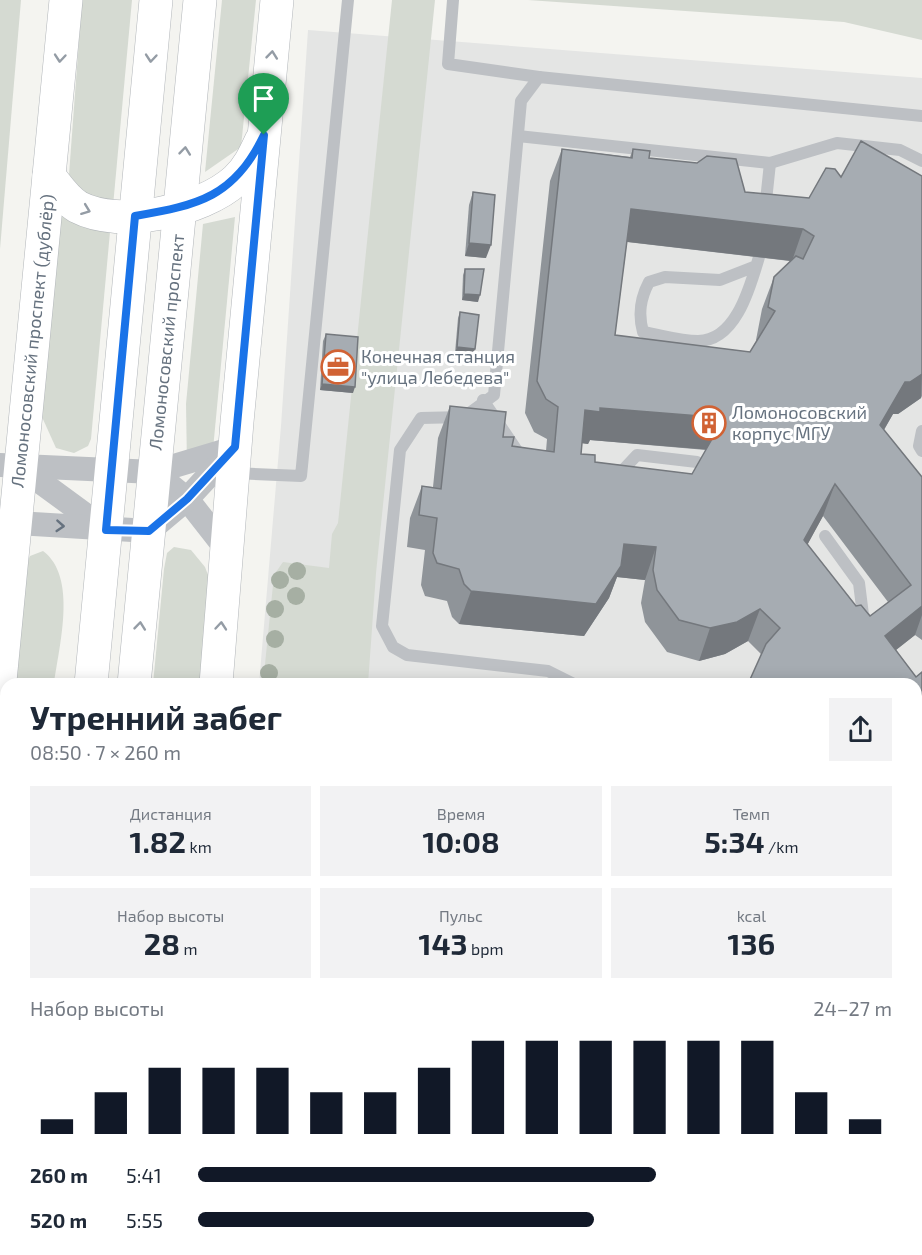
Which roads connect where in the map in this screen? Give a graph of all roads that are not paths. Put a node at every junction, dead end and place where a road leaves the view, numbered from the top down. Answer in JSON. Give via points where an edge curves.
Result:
{"nodes":[{"id":1,"x":66,"y":0,"type":"edge"},
{"id":2,"x":156,"y":0,"type":"edge"},
{"id":3,"x":200,"y":0,"type":"edge"},
{"id":4,"x":277,"y":0,"type":"edge"},
{"id":5,"x":348,"y":0,"type":"edge"},
{"id":6,"x":453,"y":0,"type":"edge"},
{"id":7,"x":539,"y":77,"type":"junction"},
{"id":8,"x":922,"y":116,"type":"edge"},
{"id":9,"x":264,"y":135,"type":"junction"},
{"id":10,"x":518,"y":136,"type":"junction"},
{"id":11,"x":922,"y":160,"type":"edge"},
{"id":12,"x":770,"y":163,"type":"junction"},
{"id":13,"x":49,"y":176,"type":"junction"},
{"id":14,"x":180,"y":209,"type":"junction"},
{"id":15,"x":135,"y":216,"type":"junction"},
{"id":16,"x":764,"y":227,"type":"edge"},
{"id":17,"x":758,"y":262,"type":"joint"},
{"id":18,"x":483,"y":400,"type":"junction"},
{"id":19,"x":922,"y":431,"type":"edge"},
{"id":20,"x":922,"y":451,"type":"edge"},
{"id":21,"x":536,"y":459,"type":"edge"},
{"id":22,"x":234,"y":460,"type":"junction"},
{"id":23,"x":698,"y":462,"type":"edge"},
{"id":24,"x":10,"y":466,"type":"edge"},
{"id":25,"x":602,"y":468,"type":"edge"},
{"id":26,"x":113,"y":470,"type":"junction"},
{"id":27,"x":154,"y":472,"type":"junction"},
{"id":28,"x":187,"y":499,"type":"junction"},
{"id":29,"x":7,"y":522,"type":"edge"},
{"id":30,"x":106,"y":530,"type":"junction"},
{"id":31,"x":149,"y":531,"type":"junction"},
{"id":32,"x":825,"y":536,"type":"edge"},
{"id":33,"x":227,"y":550,"type":"junction"},
{"id":34,"x":871,"y":624,"type":"edge"},
{"id":35,"x":0,"y":678,"type":"edge"},
{"id":36,"x":92,"y":678,"type":"edge"},
{"id":37,"x":135,"y":678,"type":"edge"},
{"id":38,"x":216,"y":678,"type":"edge"},
{"id":39,"x":562,"y":678,"type":"edge"}],
"edges":[{"from":1,"to":13,"type":"street","name":"Ломоносовский проспект (дублёр)","one_way":true},
{"from":2,"to":15,"type":"street","one_way":true},
{"from":14,"to":3,"type":"street","name":"Ломоносовский проспект","one_way":true},
{"from":9,"to":4,"type":"street","one_way":true},
{"from":5,"to":22,"type":"lane","via":[[301,476]]},
{"from":6,"to":7,"type":"lane","via":[[448,64]]},
{"from":7,"to":8,"type":"lane"},
{"from":7,"to":10,"type":"lane","via":[[521,101]]},
{"from":9,"to":14,"type":"street","via":[[251,163],[235,181]]},
{"from":9,"to":22,"type":"street"},
{"from":10,"to":12,"type":"lane"},
{"from":10,"to":18,"type":"lane","via":[[494,395]]},
{"from":11,"to":12,"type":"lane","via":[[900,150],[837,143]]},
{"from":12,"to":16,"type":"lane"},
{"from":13,"to":15,"type":"street","one_way":true,"via":[[76,206],[96,214]]},
{"from":13,"to":24,"type":"street","name":"Ломоносовский проспект (дублёр)"},
{"from":14,"to":15,"type":"street"},
{"from":14,"to":27,"type":"street","name":"Ломоносовский проспект"},
{"from":15,"to":26,"type":"street"},
{"from":17,"to":17,"type":"lane","via":[[733,323],[715,339],[698,341],[644,332],[641,296],[649,282],[665,277],[720,280]]},
{"from":18,"to":21,"type":"lane","via":[[520,455]]},
{"from":18,"to":39,"type":"lane","via":[[464,417],[421,418],[400,450],[382,626],[393,647],[407,655],[548,671]]},
{"from":19,"to":20,"type":"lane"},
{"from":22,"to":27,"type":"street"},
{"from":22,"to":28,"type":"street"},
{"from":22,"to":33,"type":"street"},
{"from":23,"to":25,"type":"lane","via":[[637,455],[622,471]]},
{"from":24,"to":26,"type":"street"},
{"from":24,"to":29,"type":"street","name":"Ломоносовский проспект (дублёр)"},
{"from":24,"to":30,"type":"street"},
{"from":26,"to":27,"type":"street"},
{"from":26,"to":30,"type":"street"},
{"from":27,"to":28,"type":"street"},
{"from":27,"to":31,"type":"street","name":"Ломоносовский проспект"},
{"from":28,"to":31,"type":"street"},
{"from":28,"to":33,"type":"street"},
{"from":29,"to":30,"type":"street","one_way":true},
{"from":29,"to":35,"type":"street","name":"Ломоносовский проспект (дублёр)"},
{"from":30,"to":31,"type":"street"},
{"from":30,"to":36,"type":"street"},
{"from":37,"to":31,"type":"street","name":"Ломоносовский проспект","one_way":true},
{"from":32,"to":34,"type":"lane","via":[[859,583],[863,615]]},
{"from":38,"to":33,"type":"street","one_way":true}]}
